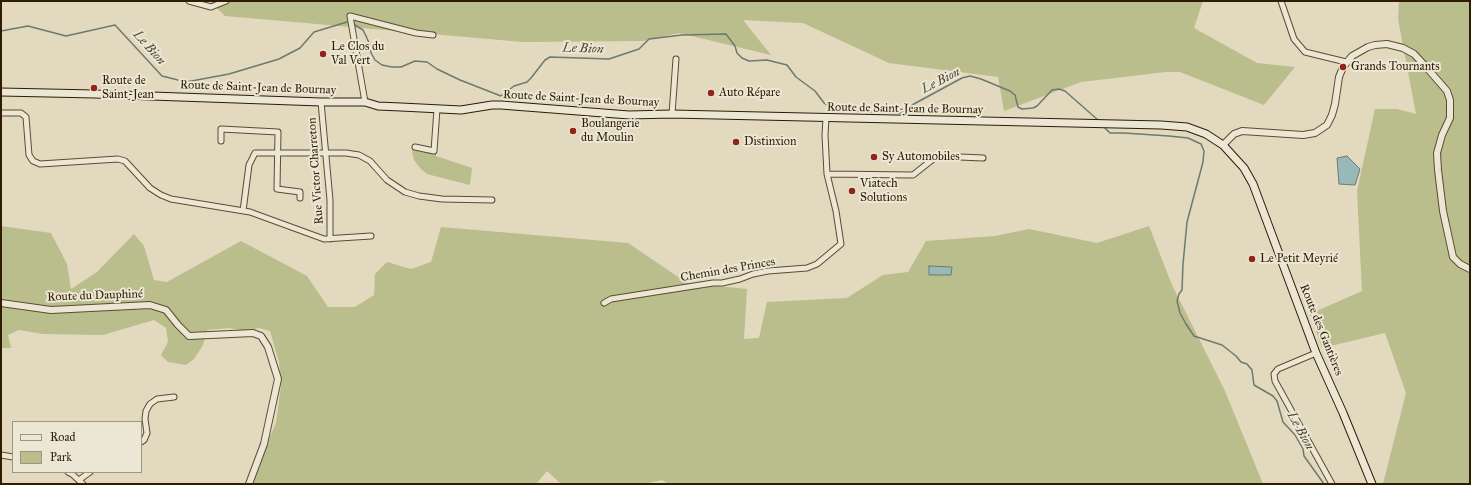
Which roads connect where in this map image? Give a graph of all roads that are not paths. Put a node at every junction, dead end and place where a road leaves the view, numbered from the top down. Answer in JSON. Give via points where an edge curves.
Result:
{"nodes":[{"id":1,"x":190,"y":1,"type":"edge"},
{"id":2,"x":226,"y":1,"type":"edge"},
{"id":3,"x":1281,"y":1,"type":"edge"},
{"id":4,"x":433,"y":35,"type":"dead end"},
{"id":5,"x":676,"y":59,"type":"dead end"},
{"id":6,"x":1346,"y":62,"type":"junction"},
{"id":7,"x":1,"y":92,"type":"edge"},
{"id":8,"x":321,"y":102,"type":"junction"},
{"id":9,"x":365,"y":102,"type":"junction"},
{"id":10,"x":437,"y":109,"type":"junction"},
{"id":11,"x":1,"y":113,"type":"edge"},
{"id":12,"x":672,"y":114,"type":"junction"},
{"id":13,"x":826,"y":118,"type":"junction"},
{"id":14,"x":1161,"y":125,"type":"joint"},
{"id":15,"x":221,"y":141,"type":"dead end"},
{"id":16,"x":1223,"y":145,"type":"junction"},
{"id":17,"x":416,"y":147,"type":"dead end"},
{"id":18,"x":278,"y":153,"type":"junction"},
{"id":19,"x":325,"y":153,"type":"junction"},
{"id":20,"x":983,"y":158,"type":"dead end"},
{"id":21,"x":827,"y":174,"type":"junction"},
{"id":22,"x":300,"y":198,"type":"dead end"},
{"id":23,"x":492,"y":200,"type":"dead end"},
{"id":24,"x":243,"y":211,"type":"junction"},
{"id":25,"x":371,"y":236,"type":"dead end"},
{"id":26,"x":330,"y":239,"type":"junction"},
{"id":27,"x":1470,"y":270,"type":"edge"},
{"id":28,"x":1,"y":303,"type":"edge"},
{"id":29,"x":604,"y":303,"type":"dead end"},
{"id":30,"x":1316,"y":353,"type":"junction"},
{"id":31,"x":174,"y":397,"type":"dead end"},
{"id":32,"x":142,"y":441,"type":"edge"},
{"id":33,"x":1,"y":455,"type":"edge"},
{"id":34,"x":12,"y":458,"type":"edge"},
{"id":35,"x":69,"y":473,"type":"edge"},
{"id":36,"x":89,"y":473,"type":"edge"},
{"id":37,"x":81,"y":482,"type":"edge"},
{"id":38,"x":249,"y":484,"type":"edge"},
{"id":39,"x":1332,"y":484,"type":"edge"},
{"id":40,"x":1372,"y":484,"type":"edge"}],
"edges":[{"from":1,"to":2,"type":"street","via":[[211,7]]},
{"from":3,"to":6,"type":"street","via":[[1294,39],[1305,52]]},
{"from":4,"to":9,"type":"street","via":[[350,16]]},
{"from":5,"to":12,"type":"street"},
{"from":6,"to":16,"type":"street","via":[[1339,77],[1335,104],[1327,125],[1315,133],[1303,135],[1242,131],[1234,134]]},
{"from":6,"to":27,"type":"street","via":[[1356,52],[1368,47],[1387,44],[1397,46],[1419,58],[1447,92],[1450,100],[1450,118],[1437,153],[1443,211],[1453,258]]},
{"from":7,"to":8,"type":"main road","name":"Route de Saint-Jean de Bournay"},
{"from":8,"to":9,"type":"main road","name":"Route de Saint-Jean de Bournay"},
{"from":8,"to":19,"type":"street","name":"Rue Victor Charreton"},
{"from":9,"to":10,"type":"main road","name":"Route de Saint-Jean de Bournay","via":[[378,106]]},
{"from":10,"to":12,"type":"main road","name":"Route de Saint-Jean de Bournay","via":[[461,110],[492,105],[628,115]]},
{"from":10,"to":17,"type":"street","via":[[434,152]]},
{"from":11,"to":24,"type":"street","via":[[21,113],[26,116],[29,154],[33,161],[40,164],[118,159],[125,161],[145,183],[161,195]]},
{"from":12,"to":13,"type":"main road","name":"Route de Saint-Jean de Bournay"},
{"from":13,"to":14,"type":"main road","name":"Route de Saint-Jean de Bournay"},
{"from":13,"to":21,"type":"street","name":"Chemin des Princes"},
{"from":14,"to":16,"type":"main road","name":"Route des Gantières","via":[[1187,127],[1206,134]]},
{"from":15,"to":18,"type":"street","via":[[221,129],[278,132]]},
{"from":16,"to":30,"type":"main road","name":"Route des Gantières","via":[[1244,168],[1253,184]]},
{"from":18,"to":19,"type":"street"},
{"from":18,"to":22,"type":"street","via":[[277,189],[300,192]]},
{"from":18,"to":24,"type":"street","via":[[256,153],[249,165]]},
{"from":19,"to":23,"type":"street","via":[[359,155],[370,161],[387,180],[405,192],[419,196]]},
{"from":19,"to":26,"type":"street","name":"Rue Victor Charreton","via":[[330,200]]},
{"from":20,"to":21,"type":"street","via":[[937,156],[913,175]]},
{"from":21,"to":29,"type":"street","name":"Chemin des Princes","via":[[841,244],[817,264],[807,268],[753,274],[722,283],[612,298]]},
{"from":24,"to":26,"type":"street"},
{"from":25,"to":26,"type":"street"},
{"from":28,"to":38,"type":"street","name":"Route du Dauphiné","via":[[51,310],[150,305],[166,310],[190,336],[253,333],[262,336],[278,380],[264,444]]},
{"from":30,"to":39,"type":"street","via":[[1278,369],[1274,374],[1275,381]]},
{"from":30,"to":40,"type":"main road","name":"Route des Gantières"},
{"from":31,"to":32,"type":"street","via":[[157,399],[150,404],[145,419],[147,433]]},
{"from":33,"to":34,"type":"street"},
{"from":35,"to":37,"type":"street"},
{"from":36,"to":37,"type":"street"}]}
